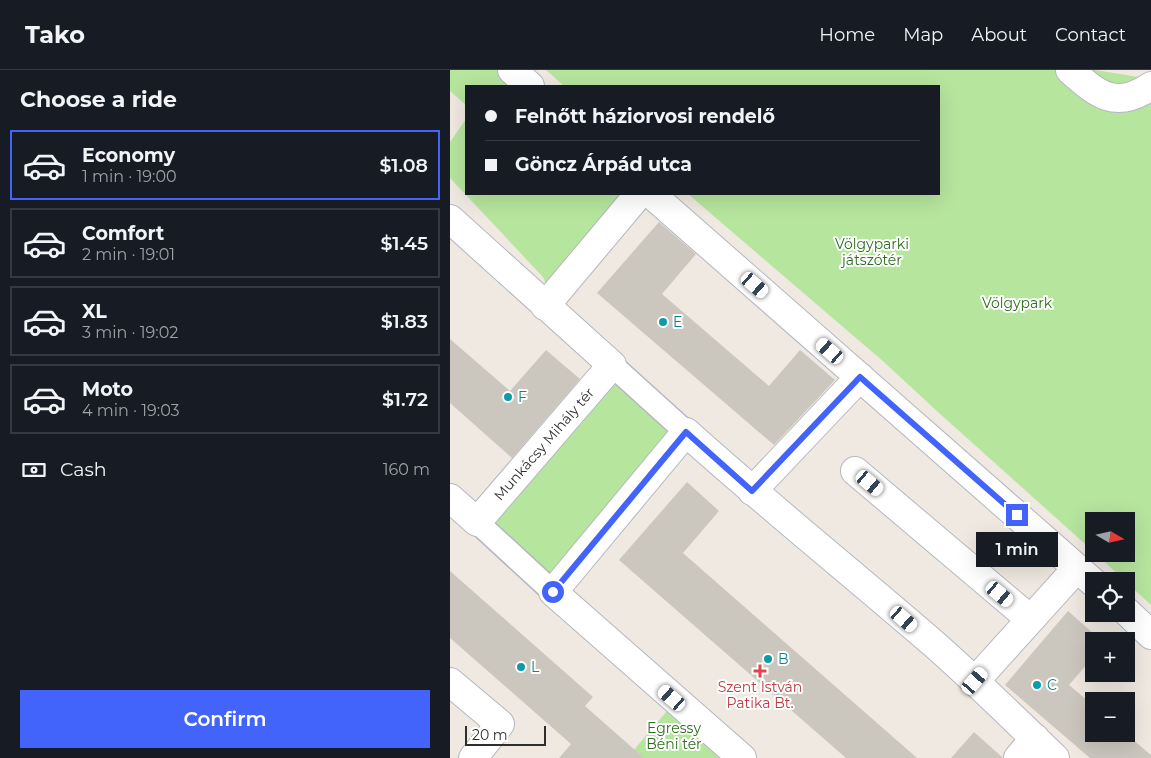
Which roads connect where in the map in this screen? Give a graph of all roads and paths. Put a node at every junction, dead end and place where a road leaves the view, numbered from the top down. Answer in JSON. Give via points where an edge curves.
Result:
{"nodes":[{"id":1,"x":512,"y":70,"type":"edge"},
{"id":2,"x":1070,"y":70,"type":"edge"},
{"id":3,"x":529,"y":85,"type":"edge"},
{"id":4,"x":1151,"y":86,"type":"edge"},
{"id":5,"x":638,"y":195,"type":"edge"},
{"id":6,"x":652,"y":195,"type":"edge"},
{"id":7,"x":450,"y":219,"type":"edge"},
{"id":8,"x":545,"y":306,"type":"junction"},
{"id":9,"x":612,"y":366,"type":"junction"},
{"id":10,"x":860,"y":377,"type":"junction"},
{"id":11,"x":686,"y":432,"type":"junction"},
{"id":12,"x":855,"y":471,"type":"dead end"},
{"id":13,"x":752,"y":491,"type":"junction"},
{"id":14,"x":450,"y":498,"type":"edge"},
{"id":15,"x":477,"y":522,"type":"junction"},
{"id":16,"x":1085,"y":574,"type":"edge"},
{"id":17,"x":1085,"y":576,"type":"edge"},
{"id":18,"x":553,"y":592,"type":"junction"},
{"id":19,"x":1030,"y":619,"type":"junction"},
{"id":20,"x":1135,"y":620,"type":"edge"},
{"id":21,"x":1151,"y":635,"type":"edge"},
{"id":22,"x":975,"y":681,"type":"junction"},
{"id":23,"x":450,"y":682,"type":"edge"},
{"id":24,"x":1026,"y":748,"type":"edge"},
{"id":25,"x":473,"y":758,"type":"edge"},
{"id":26,"x":742,"y":758,"type":"edge"},
{"id":27,"x":1055,"y":758,"type":"edge"}],
"edges":[{"from":1,"to":3,"type":"street"},
{"from":2,"to":4,"type":"street","via":[[1089,87],[1106,96],[1124,100]]},
{"from":5,"to":8,"type":"street"},
{"from":6,"to":10,"type":"street"},
{"from":7,"to":8,"type":"street"},
{"from":8,"to":9,"type":"street"},
{"from":9,"to":11,"type":"street"},
{"from":9,"to":15,"type":"street","name":"Munkácsy Mihály tér"},
{"from":10,"to":13,"type":"street"},
{"from":10,"to":16,"type":"street"},
{"from":11,"to":13,"type":"street"},
{"from":11,"to":18,"type":"street"},
{"from":12,"to":19,"type":"street"},
{"from":13,"to":22,"type":"street"},
{"from":14,"to":15,"type":"street"},
{"from":15,"to":18,"type":"street"},
{"from":17,"to":19,"type":"street"},
{"from":18,"to":26,"type":"street"},
{"from":19,"to":22,"type":"street"},
{"from":20,"to":21,"type":"street"},
{"from":22,"to":24,"type":"street"},
{"from":23,"to":25,"type":"street","via":[[500,724]]},
{"from":24,"to":27,"type":"street"}]}
